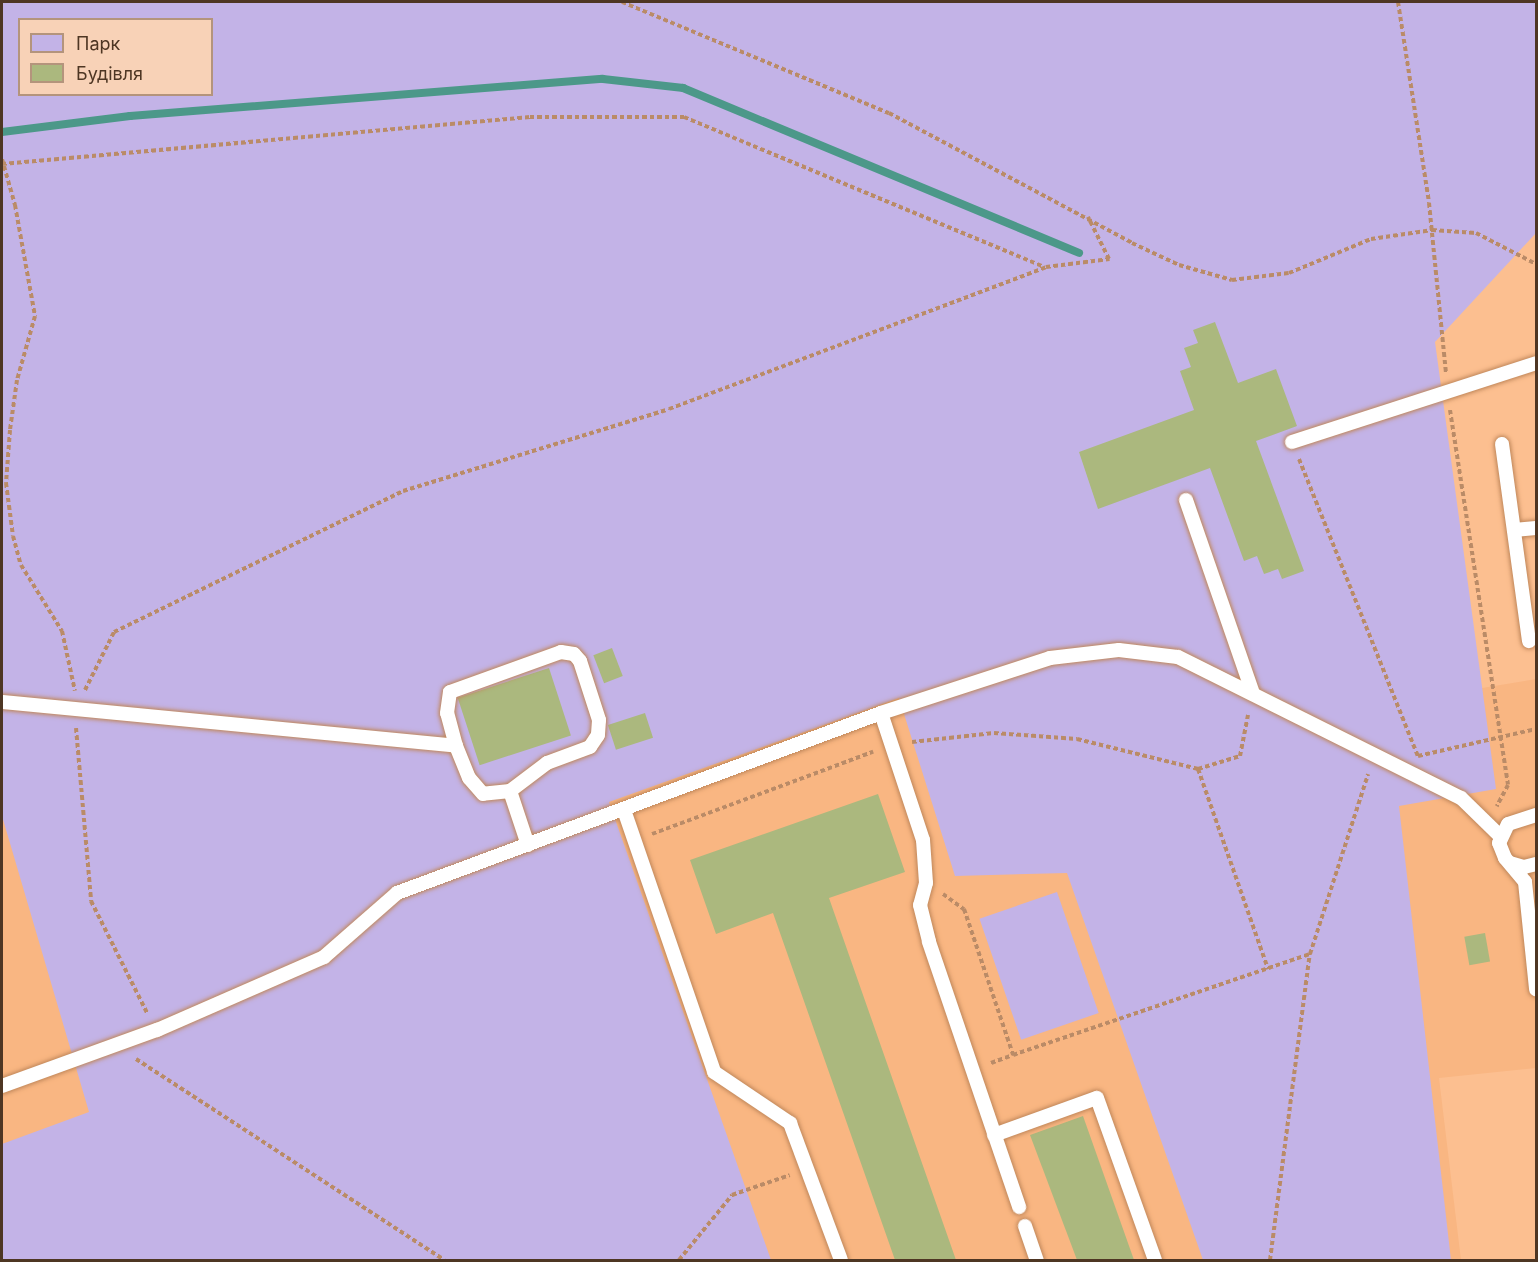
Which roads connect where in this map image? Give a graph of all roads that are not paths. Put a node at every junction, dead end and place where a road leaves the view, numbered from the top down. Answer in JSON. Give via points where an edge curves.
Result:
{"nodes":[{"id":1,"x":1536,"y":363,"type":"edge"},
{"id":2,"x":1292,"y":442,"type":"road end"},
{"id":3,"x":1502,"y":444,"type":"dead end"},
{"id":4,"x":1186,"y":500,"type":"dead end"},
{"id":5,"x":1536,"y":528,"type":"edge"},
{"id":6,"x":1514,"y":530,"type":"junction"},
{"id":7,"x":1529,"y":640,"type":"dead end"},
{"id":8,"x":1253,"y":693,"type":"junction"},
{"id":9,"x":2,"y":702,"type":"edge"},
{"id":10,"x":881,"y":713,"type":"junction"},
{"id":11,"x":456,"y":746,"type":"junction"},
{"id":12,"x":510,"y":791,"type":"junction"},
{"id":13,"x":624,"y":810,"type":"junction"},
{"id":14,"x":1536,"y":815,"type":"edge"},
{"id":15,"x":1521,"y":818,"type":"junction"},
{"id":16,"x":1489,"y":820,"type":"junction"},
{"id":17,"x":1536,"y":822,"type":"edge"},
{"id":18,"x":1500,"y":836,"type":"junction"},
{"id":19,"x":528,"y":845,"type":"junction"},
{"id":20,"x":1510,"y":863,"type":"junction"},
{"id":21,"x":1536,"y":865,"type":"edge"},
{"id":22,"x":1525,"y":882,"type":"junction"},
{"id":23,"x":1536,"y":989,"type":"edge"},
{"id":24,"x":2,"y":1086,"type":"edge"},
{"id":25,"x":994,"y":1135,"type":"junction"},
{"id":26,"x":1018,"y":1207,"type":"dead end"},
{"id":27,"x":1025,"y":1226,"type":"dead end"},
{"id":28,"x":841,"y":1260,"type":"edge"},
{"id":29,"x":1037,"y":1260,"type":"edge"},
{"id":30,"x":1155,"y":1260,"type":"edge"}],
"edges":[{"from":1,"to":2,"type":"lane"},
{"from":3,"to":6,"type":"lane"},
{"from":4,"to":8,"type":"lane"},
{"from":5,"to":6,"type":"lane"},
{"from":6,"to":7,"type":"lane"},
{"from":8,"to":10,"type":"lane","via":[[1178,657],[1119,650],[1050,658]]},
{"from":8,"to":16,"type":"lane","via":[[1459,796]]},
{"from":9,"to":11,"type":"lane"},
{"from":10,"to":13,"type":"lane"},
{"from":10,"to":25,"type":"lane","via":[[923,840],[926,883],[920,905],[929,942]]},
{"from":11,"to":12,"type":"lane","via":[[476,788],[490,795]]},
{"from":11,"to":12,"type":"lane","via":[[447,707],[454,688],[561,652],[574,654],[598,720],[598,735],[590,747],[547,763]]},
{"from":12,"to":19,"type":"lane"},
{"from":13,"to":19,"type":"lane"},
{"from":13,"to":28,"type":"lane","via":[[714,1072],[790,1123]]},
{"from":14,"to":15,"type":"lane"},
{"from":15,"to":16,"type":"lane"},
{"from":15,"to":17,"type":"lane"},
{"from":15,"to":18,"type":"lane","via":[[1508,824]]},
{"from":16,"to":18,"type":"lane"},
{"from":18,"to":20,"type":"lane","via":[[1501,851]]},
{"from":19,"to":24,"type":"lane","via":[[397,893],[324,957],[157,1030]]},
{"from":20,"to":21,"type":"lane"},
{"from":20,"to":22,"type":"lane"},
{"from":21,"to":22,"type":"lane"},
{"from":22,"to":23,"type":"lane"},
{"from":25,"to":26,"type":"lane"},
{"from":25,"to":30,"type":"lane","via":[[1098,1098]]},
{"from":27,"to":29,"type":"lane"}]}
